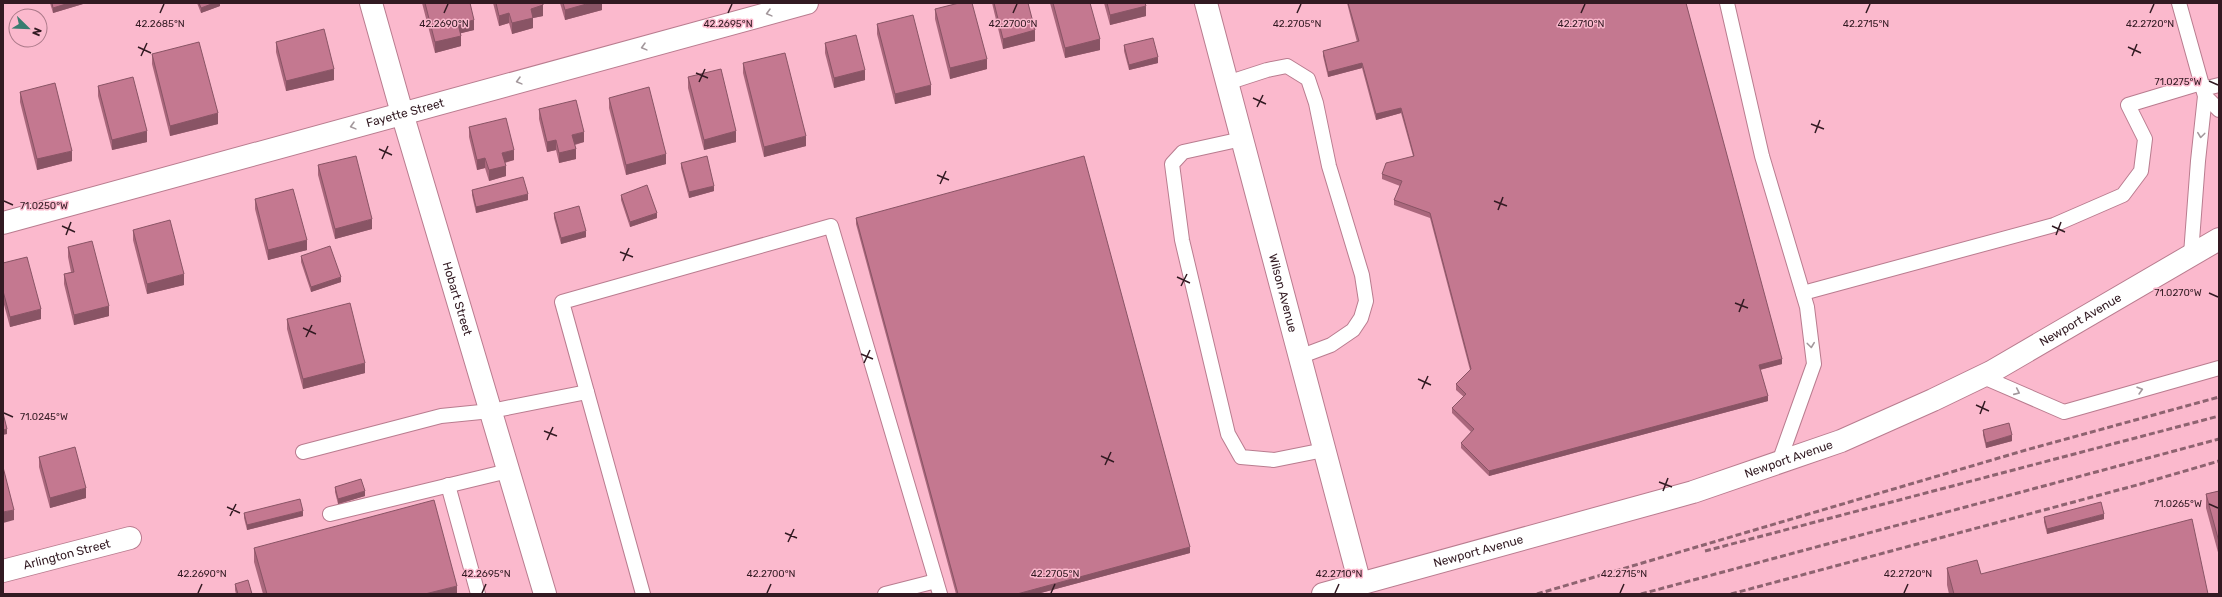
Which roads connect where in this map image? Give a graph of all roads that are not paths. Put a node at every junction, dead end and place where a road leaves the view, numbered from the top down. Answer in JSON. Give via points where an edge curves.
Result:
{"nodes":[{"id":1,"x":371,"y":3,"type":"edge"},
{"id":2,"x":807,"y":3,"type":"edge"},
{"id":3,"x":1206,"y":3,"type":"edge"},
{"id":4,"x":1726,"y":3,"type":"edge"},
{"id":5,"x":2179,"y":3,"type":"edge"},
{"id":6,"x":1227,"y":83,"type":"junction"},
{"id":7,"x":2219,"y":85,"type":"edge"},
{"id":8,"x":2203,"y":89,"type":"junction"},
{"id":9,"x":2219,"y":110,"type":"edge"},
{"id":10,"x":402,"y":113,"type":"junction"},
{"id":11,"x":1242,"y":139,"type":"junction"},
{"id":12,"x":3,"y":222,"type":"edge"},
{"id":13,"x":2219,"y":238,"type":"edge"},
{"id":14,"x":2191,"y":254,"type":"junction"},
{"id":15,"x":1805,"y":300,"type":"junction"},
{"id":16,"x":1299,"y":357,"type":"junction"},
{"id":17,"x":2219,"y":368,"type":"edge"},
{"id":18,"x":1981,"y":376,"type":"junction"},
{"id":19,"x":587,"y":392,"type":"junction"},
{"id":20,"x":491,"y":411,"type":"junction"},
{"id":21,"x":1324,"y":450,"type":"junction"},
{"id":22,"x":303,"y":452,"type":"dead end"},
{"id":23,"x":1779,"y":462,"type":"junction"},
{"id":24,"x":508,"y":471,"type":"junction"},
{"id":25,"x":448,"y":485,"type":"junction"},
{"id":26,"x":330,"y":514,"type":"dead end"},
{"id":27,"x":130,"y":538,"type":"dead end"},
{"id":28,"x":3,"y":571,"type":"edge"},
{"id":29,"x":936,"y":580,"type":"junction"},
{"id":30,"x":1360,"y":584,"type":"junction"},
{"id":31,"x":478,"y":594,"type":"edge"},
{"id":32,"x":544,"y":594,"type":"edge"},
{"id":33,"x":643,"y":594,"type":"edge"},
{"id":34,"x":885,"y":594,"type":"edge"},
{"id":35,"x":940,"y":594,"type":"edge"},
{"id":36,"x":1323,"y":594,"type":"edge"}],
"edges":[{"from":1,"to":10,"type":"street","name":"Hobart Street"},
{"from":2,"to":10,"type":"street","name":"Fayette Street","one_way":true},
{"from":3,"to":6,"type":"street","name":"Wilson Avenue"},
{"from":4,"to":15,"type":"lane","via":[[1762,156]]},
{"from":5,"to":8,"type":"lane"},
{"from":6,"to":11,"type":"street","name":"Wilson Avenue"},
{"from":6,"to":16,"type":"lane","via":[[1287,66],[1308,79],[1316,103],[1329,166],[1362,275],[1366,301],[1361,318],[1353,330],[1331,345]]},
{"from":7,"to":8,"type":"lane"},
{"from":8,"to":9,"type":"lane"},
{"from":8,"to":14,"type":"lane","one_way":true},
{"from":8,"to":15,"type":"lane","via":[[2128,105],[2145,139],[2141,171],[2124,195],[2054,225]]},
{"from":10,"to":12,"type":"street","name":"Fayette Street","one_way":true},
{"from":10,"to":20,"type":"street","name":"Hobart Street"},
{"from":11,"to":16,"type":"street","name":"Wilson Avenue"},
{"from":11,"to":21,"type":"lane","via":[[1183,152],[1172,164],[1182,240],[1228,434],[1241,457],[1274,460]]},
{"from":13,"to":14,"type":"street","name":"Newport Avenue"},
{"from":14,"to":18,"type":"street","name":"Newport Avenue"},
{"from":15,"to":23,"type":"lane","one_way":true,"via":[[1814,364]]},
{"from":16,"to":21,"type":"street","name":"Wilson Avenue"},
{"from":18,"to":17,"type":"lane","one_way":true,"via":[[2064,412]]},
{"from":18,"to":23,"type":"street","name":"Newport Avenue","via":[[1841,441]]},
{"from":19,"to":20,"type":"lane"},
{"from":19,"to":29,"type":"lane","via":[[562,302],[831,226]]},
{"from":19,"to":33,"type":"lane"},
{"from":20,"to":22,"type":"lane","via":[[441,416]]},
{"from":20,"to":24,"type":"street","name":"Hobart Street"},
{"from":21,"to":30,"type":"street","name":"Wilson Avenue"},
{"from":23,"to":30,"type":"street","name":"Newport Avenue","via":[[1693,492]]},
{"from":24,"to":25,"type":"lane"},
{"from":24,"to":32,"type":"street","name":"Hobart Street"},
{"from":25,"to":26,"type":"lane"},
{"from":25,"to":31,"type":"lane"},
{"from":27,"to":28,"type":"street","name":"Arlington Street"},
{"from":29,"to":34,"type":"lane"},
{"from":29,"to":35,"type":"lane"},
{"from":30,"to":36,"type":"street","name":"Newport Avenue"}]}
